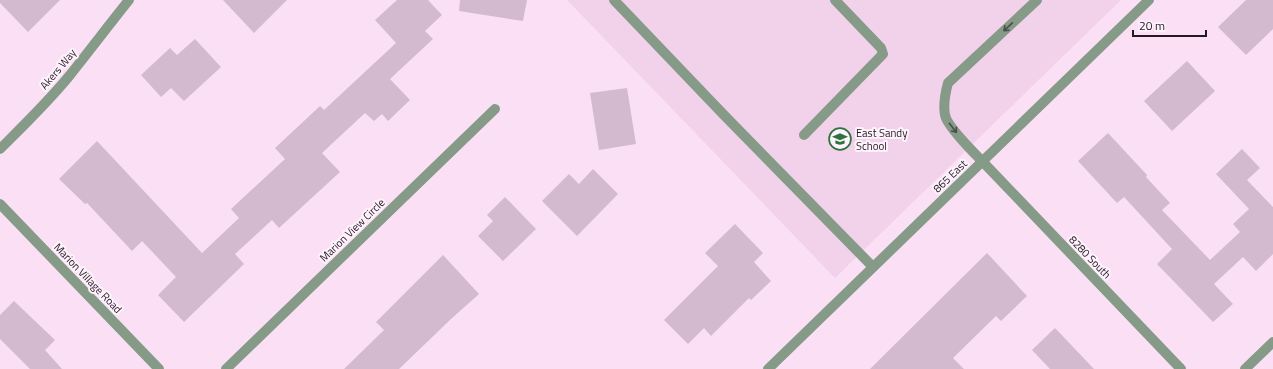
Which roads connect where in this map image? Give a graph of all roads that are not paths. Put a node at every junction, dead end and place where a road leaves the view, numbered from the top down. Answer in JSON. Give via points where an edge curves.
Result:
{"nodes":[{"id":1,"x":129,"y":0,"type":"edge"},
{"id":2,"x":614,"y":0,"type":"edge"},
{"id":3,"x":835,"y":0,"type":"edge"},
{"id":4,"x":1036,"y":0,"type":"edge"},
{"id":5,"x":1149,"y":0,"type":"edge"},
{"id":6,"x":495,"y":109,"type":"dead end"},
{"id":7,"x":804,"y":135,"type":"dead end"},
{"id":8,"x":0,"y":149,"type":"edge"},
{"id":9,"x":982,"y":161,"type":"junction"},
{"id":10,"x":0,"y":204,"type":"edge"},
{"id":11,"x":873,"y":267,"type":"junction"},
{"id":12,"x":1273,"y":342,"type":"edge"},
{"id":13,"x":159,"y":369,"type":"edge"},
{"id":14,"x":226,"y":369,"type":"edge"},
{"id":15,"x":768,"y":369,"type":"edge"},
{"id":16,"x":1181,"y":369,"type":"edge"},
{"id":17,"x":1245,"y":369,"type":"edge"}],
"edges":[{"from":1,"to":8,"type":"street","name":"Akers Way","via":[[70,76]]},
{"from":2,"to":11,"type":"street"},
{"from":3,"to":7,"type":"street","via":[[881,48],[883,54]]},
{"from":4,"to":9,"type":"street","name":"8280 South","one_way":true,"via":[[948,84],[944,98],[945,116],[951,127]]},
{"from":5,"to":9,"type":"street","name":"865 East"},
{"from":6,"to":14,"type":"street","name":"Marion View Circle"},
{"from":9,"to":11,"type":"street","name":"865 East"},
{"from":9,"to":16,"type":"street","name":"8280 South"},
{"from":10,"to":13,"type":"street","name":"Marion Village Road"},
{"from":11,"to":15,"type":"street","name":"865 East"},
{"from":12,"to":17,"type":"street"}]}
